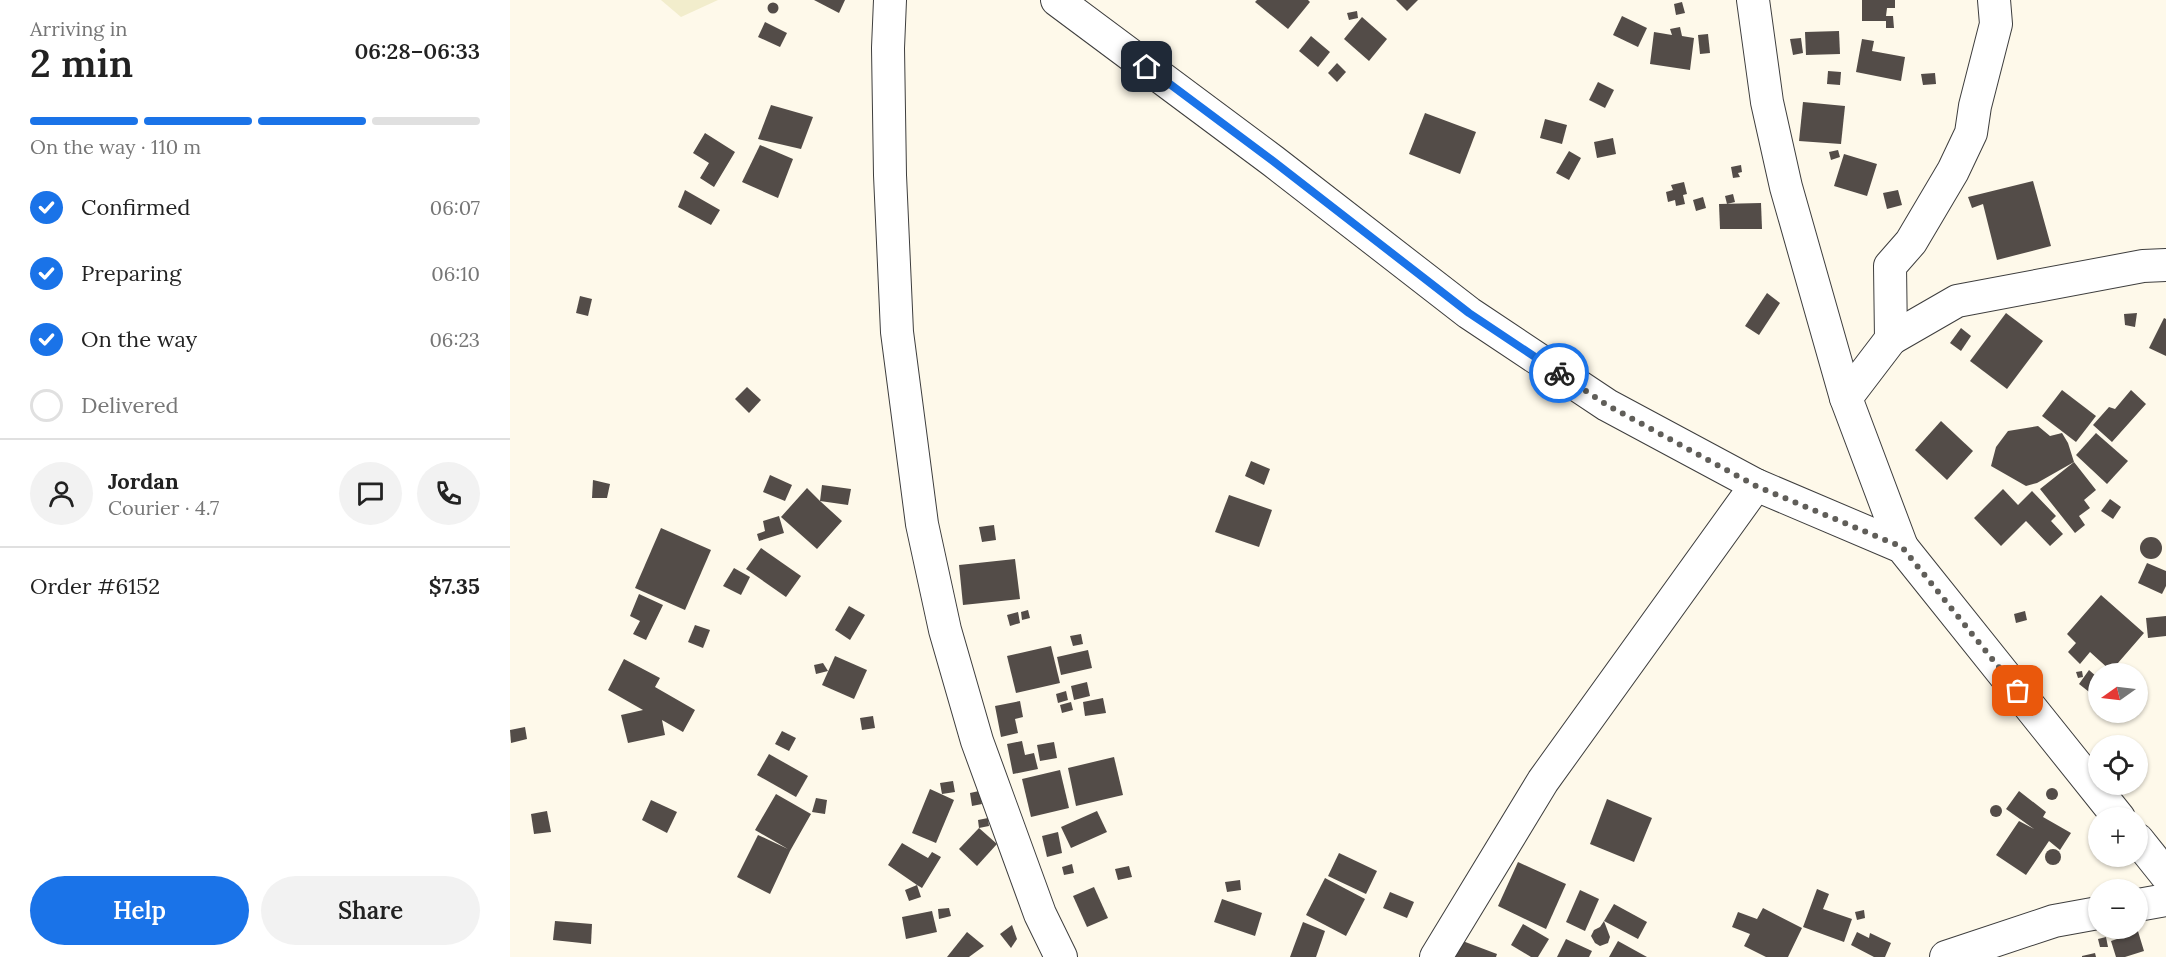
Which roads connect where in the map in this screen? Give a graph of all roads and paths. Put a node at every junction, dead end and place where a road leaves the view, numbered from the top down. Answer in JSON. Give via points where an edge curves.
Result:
{"nodes":[{"id":1,"x":890,"y":0,"type":"edge"},
{"id":2,"x":1058,"y":0,"type":"edge"},
{"id":3,"x":1753,"y":0,"type":"edge"},
{"id":4,"x":1994,"y":0,"type":"edge"},
{"id":5,"x":2166,"y":266,"type":"edge"},
{"id":6,"x":1891,"y":339,"type":"junction"},
{"id":7,"x":1846,"y":398,"type":"junction"},
{"id":8,"x":1756,"y":486,"type":"junction"},
{"id":9,"x":1902,"y":547,"type":"junction"},
{"id":10,"x":2111,"y":807,"type":"edge"},
{"id":11,"x":2148,"y":852,"type":"edge"},
{"id":12,"x":2166,"y":875,"type":"edge"},
{"id":13,"x":2166,"y":900,"type":"edge"},
{"id":14,"x":2148,"y":903,"type":"edge"},
{"id":15,"x":2088,"y":915,"type":"edge"},
{"id":16,"x":1061,"y":957,"type":"edge"},
{"id":17,"x":1436,"y":957,"type":"edge"},
{"id":18,"x":1946,"y":957,"type":"edge"}],
"edges":[{"from":1,"to":16,"type":"street","via":[[890,176],[897,332],[922,524],[945,630],[976,741],[1040,914]]},
{"from":2,"to":8,"type":"street","via":[[1469,313],[1607,405]]},
{"from":3,"to":7,"type":"street","via":[[1767,102],[1786,188]]},
{"from":4,"to":6,"type":"street","via":[[1996,24],[1971,133],[1911,242],[1890,266]]},
{"from":5,"to":6,"type":"street","via":[[2143,266],[1957,301]]},
{"from":6,"to":7,"type":"street"},
{"from":7,"to":9,"type":"street"},
{"from":8,"to":9,"type":"street"},
{"from":8,"to":17,"type":"street","via":[[1542,781]]},
{"from":9,"to":10,"type":"street"},
{"from":11,"to":12,"type":"street"},
{"from":13,"to":14,"type":"street"},
{"from":15,"to":18,"type":"street","via":[[2054,921]]}]}
